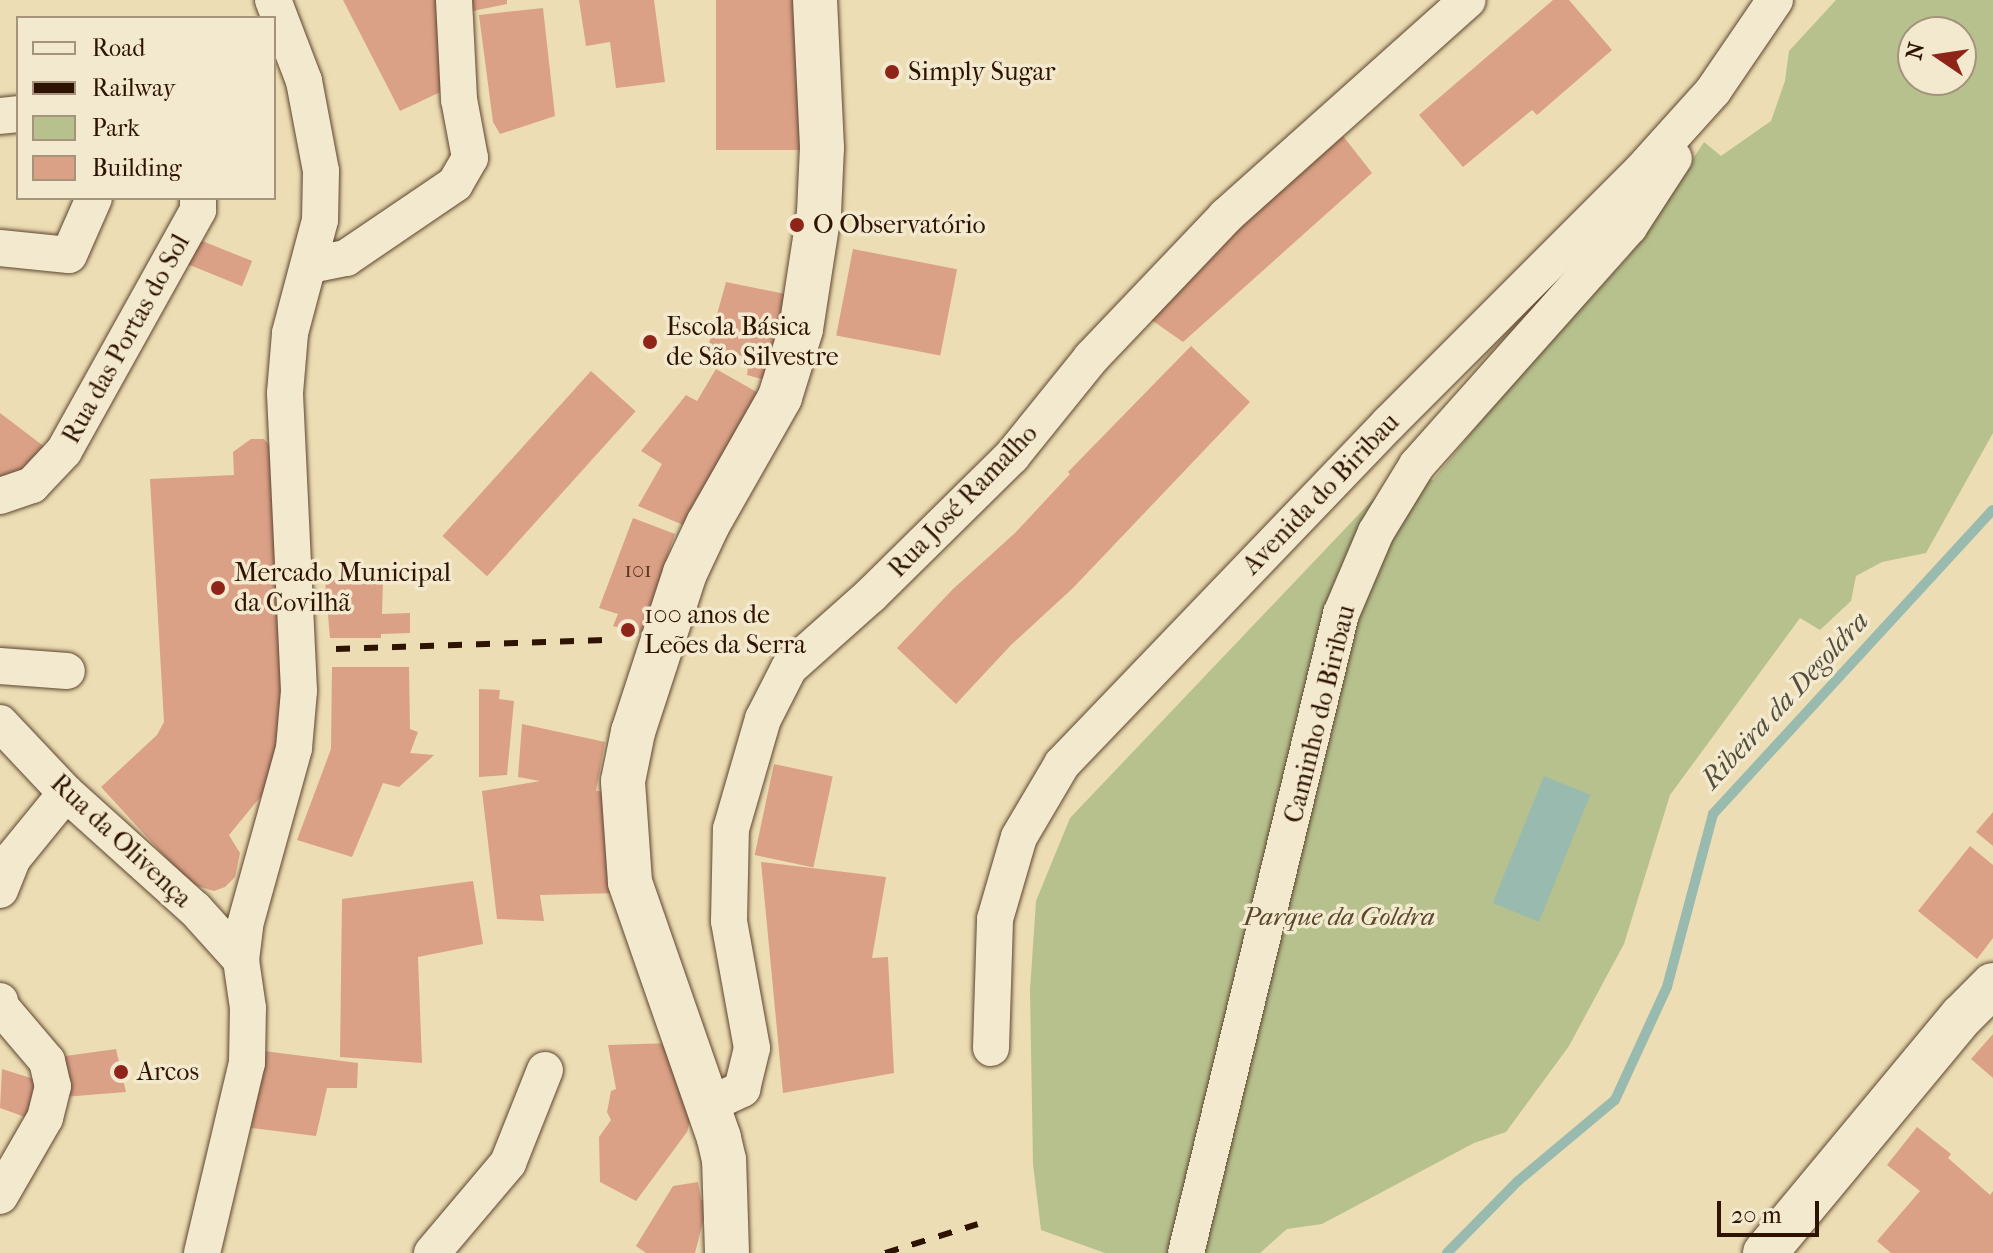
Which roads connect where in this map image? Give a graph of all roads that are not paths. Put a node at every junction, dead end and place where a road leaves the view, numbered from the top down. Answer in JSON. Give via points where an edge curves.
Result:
{"nodes":[{"id":1,"x":273,"y":0,"type":"edge"},
{"id":2,"x":454,"y":0,"type":"edge"},
{"id":3,"x":815,"y":0,"type":"edge"},
{"id":4,"x":1468,"y":0,"type":"edge"},
{"id":5,"x":1775,"y":0,"type":"edge"},
{"id":6,"x":1713,"y":91,"type":"junction"},
{"id":7,"x":93,"y":200,"type":"edge"},
{"id":8,"x":198,"y":200,"type":"edge"},
{"id":9,"x":0,"y":248,"type":"edge"},
{"id":10,"x":310,"y":265,"type":"junction"},
{"id":11,"x":0,"y":496,"type":"edge"},
{"id":12,"x":0,"y":666,"type":"edge"},
{"id":13,"x":67,"y":671,"type":"dead end"},
{"id":14,"x":0,"y":723,"type":"edge"},
{"id":15,"x":66,"y":793,"type":"junction"},
{"id":16,"x":0,"y":890,"type":"edge"},
{"id":17,"x":241,"y":960,"type":"junction"},
{"id":18,"x":1993,"y":985,"type":"edge"},
{"id":19,"x":0,"y":1001,"type":"edge"},
{"id":20,"x":991,"y":1048,"type":"dead end"},
{"id":21,"x":545,"y":1070,"type":"dead end"},
{"id":22,"x":708,"y":1105,"type":"junction"},
{"id":23,"x":0,"y":1196,"type":"edge"},
{"id":24,"x":205,"y":1239,"type":"edge"},
{"id":25,"x":182,"y":1253,"type":"edge"},
{"id":26,"x":432,"y":1253,"type":"edge"},
{"id":27,"x":727,"y":1253,"type":"edge"},
{"id":28,"x":1186,"y":1253,"type":"edge"},
{"id":29,"x":1765,"y":1253,"type":"edge"}],
"edges":[{"from":1,"to":10,"type":"street","via":[[304,81],[321,171],[320,220]]},
{"from":2,"to":10,"type":"street","via":[[459,99],[470,158],[455,184],[358,250],[346,258]]},
{"from":3,"to":22,"type":"main road","via":[[820,187],[801,329],[780,397],[685,573],[637,718],[623,781],[630,882]]},
{"from":4,"to":22,"type":"street","name":"Rua José Ramalho","via":[[1226,216],[1091,358],[1012,456],[789,668],[763,719],[731,829],[729,921],[752,1048],[742,1089]]},
{"from":5,"to":6,"type":"street","name":"Avenida do Biribau"},
{"from":6,"to":20,"type":"street","name":"Avenida do Biribau","via":[[1062,764],[1019,837],[995,919]]},
{"from":6,"to":28,"type":"street","name":"Caminho do Biribau","via":[[1629,227],[1417,465],[1376,532],[1341,614]]},
{"from":7,"to":9,"type":"street","via":[[69,255]]},
{"from":8,"to":11,"type":"street","name":"Rua das Portas do Sol","via":[[198,210],[64,451],[32,485]]},
{"from":10,"to":17,"type":"street","via":[[290,333],[285,393],[299,691],[294,748],[245,925]]},
{"from":12,"to":13,"type":"street"},
{"from":14,"to":15,"type":"street","name":"Rua da Olivença"},
{"from":15,"to":16,"type":"street","via":[[13,858]]},
{"from":15,"to":17,"type":"street","name":"Rua da Olivença","via":[[195,909]]},
{"from":17,"to":24,"type":"street","via":[[248,1008],[247,1063]]},
{"from":18,"to":29,"type":"main road"},
{"from":19,"to":23,"type":"street","via":[[47,1061],[53,1086],[45,1118]]},
{"from":21,"to":26,"type":"street","via":[[508,1163]]},
{"from":22,"to":27,"type":"main road","via":[[724,1160]]},
{"from":24,"to":25,"type":"street"}]}
